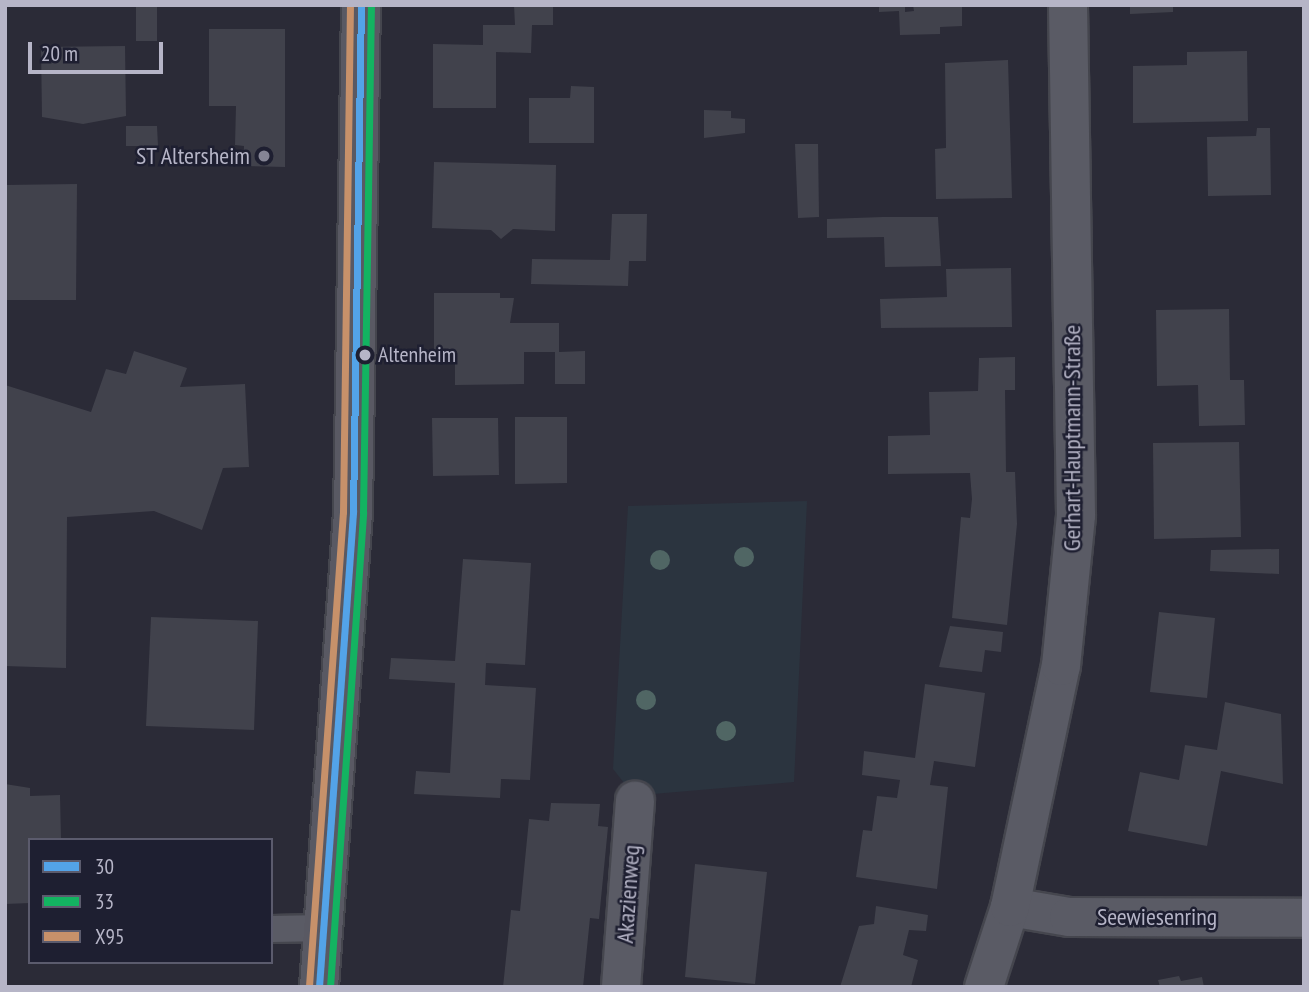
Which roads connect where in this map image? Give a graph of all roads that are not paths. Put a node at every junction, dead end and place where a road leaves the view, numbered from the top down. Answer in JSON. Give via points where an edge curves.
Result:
{"nodes":[{"id":1,"x":361,"y":5,"type":"edge"},
{"id":2,"x":1068,"y":5,"type":"edge"},
{"id":3,"x":635,"y":802,"type":"dead end"},
{"id":4,"x":1010,"y":906,"type":"junction"},
{"id":5,"x":1304,"y":918,"type":"edge"},
{"id":6,"x":327,"y":928,"type":"junction"},
{"id":7,"x":273,"y":929,"type":"edge"},
{"id":8,"x":319,"y":987,"type":"edge"},
{"id":9,"x":621,"y":987,"type":"edge"},
{"id":10,"x":984,"y":987,"type":"edge"}],
"edges":[{"from":1,"to":6,"type":"main road","via":[[354,475]]},
{"from":2,"to":4,"type":"street","name":"Gerhart-Hauptmann-Straße","via":[[1076,515],[1061,666]]},
{"from":3,"to":9,"type":"street","name":"Akazienweg"},
{"from":4,"to":5,"type":"street","name":"Seewiesenring","via":[[1069,917]]},
{"from":4,"to":10,"type":"street","name":"Gerhart-Hauptmann-Straße"},
{"from":6,"to":7,"type":"lane"},
{"from":6,"to":8,"type":"main road"}]}
